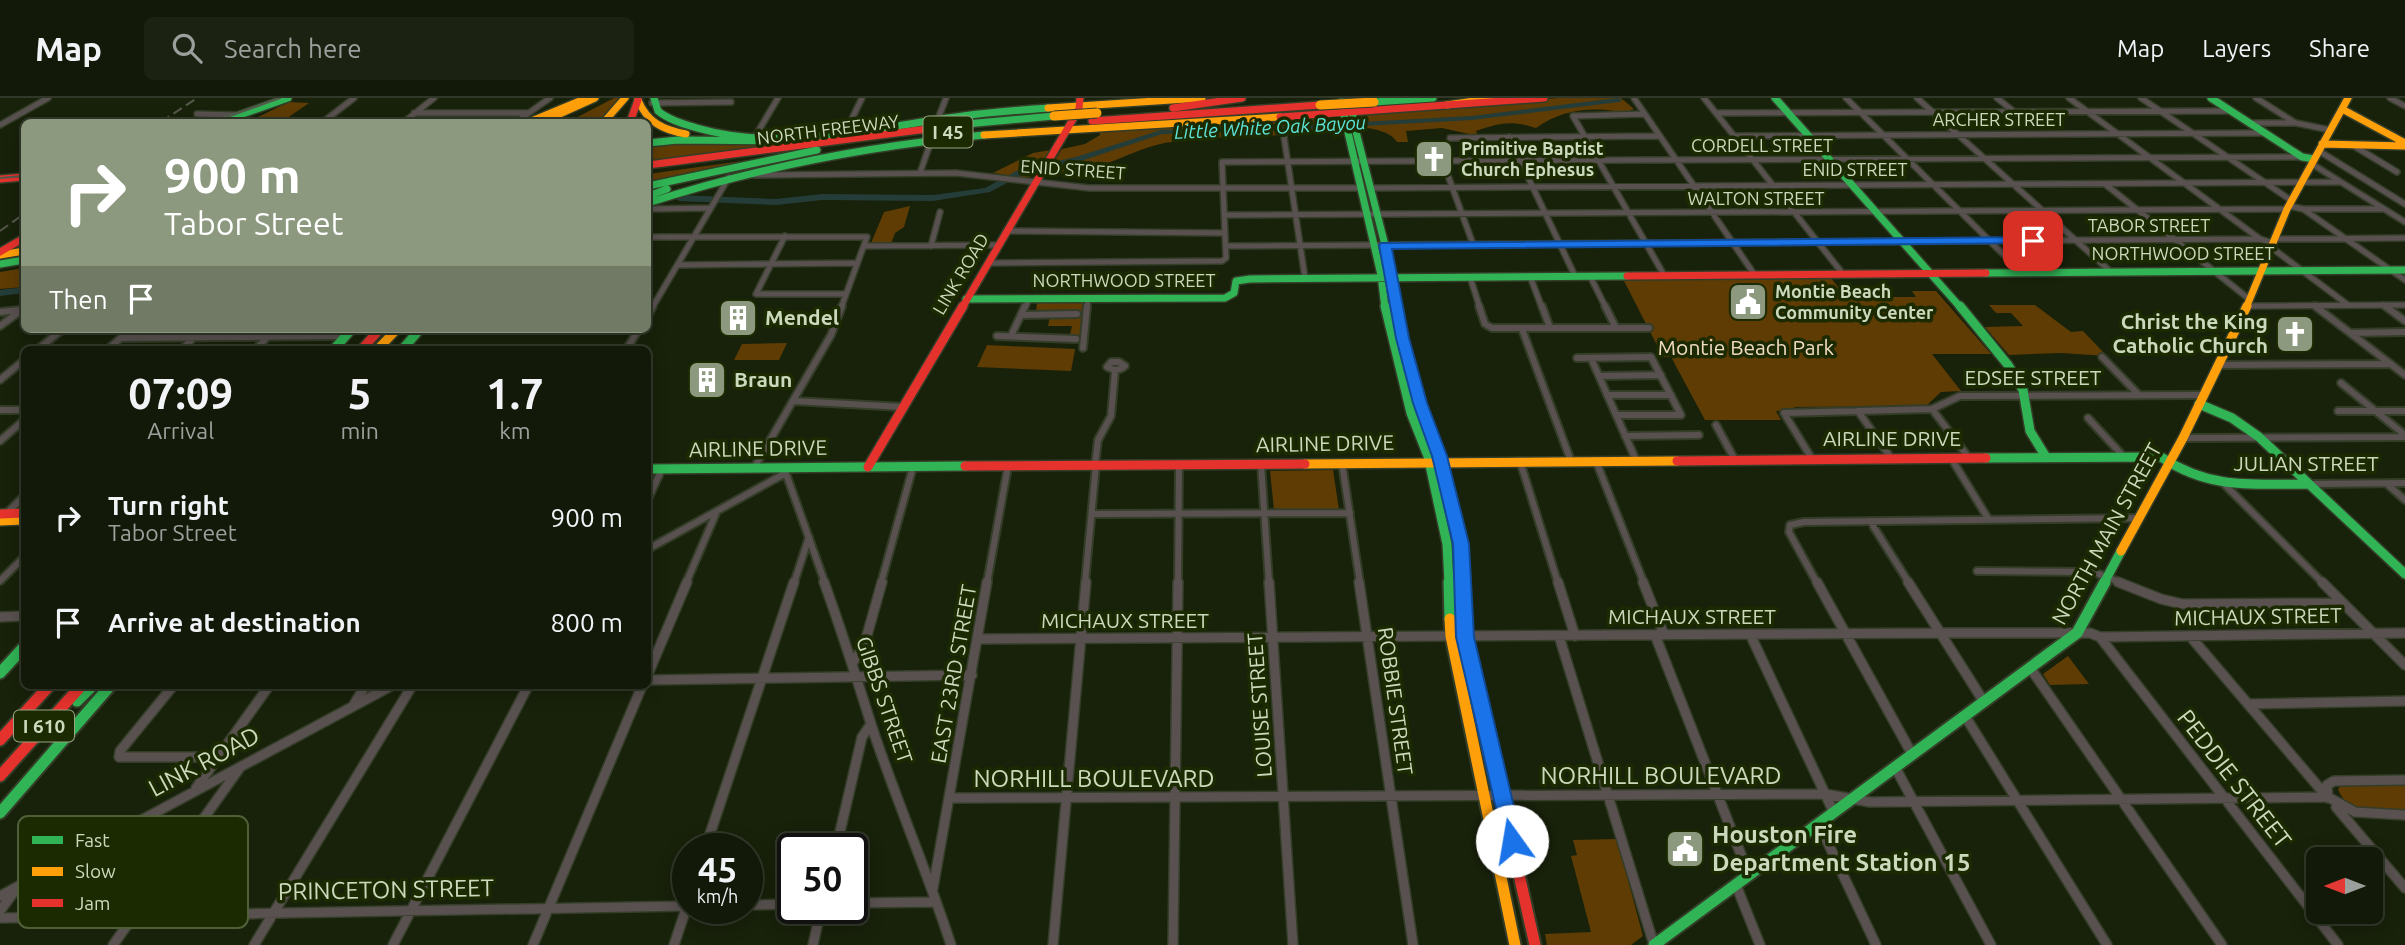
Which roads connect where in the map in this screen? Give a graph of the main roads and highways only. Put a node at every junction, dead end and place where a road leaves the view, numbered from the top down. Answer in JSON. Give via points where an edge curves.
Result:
{"nodes":[{"id":1,"x":279,"y":98,"type":"edge"},
{"id":2,"x":288,"y":98,"type":"edge"},
{"id":3,"x":587,"y":98,"type":"edge"},
{"id":4,"x":595,"y":98,"type":"edge"},
{"id":5,"x":604,"y":98,"type":"edge"},
{"id":6,"x":625,"y":98,"type":"edge"},
{"id":7,"x":1202,"y":98,"type":"edge"},
{"id":8,"x":1242,"y":98,"type":"edge"},
{"id":9,"x":1343,"y":98,"type":"edge"},
{"id":10,"x":1353,"y":98,"type":"edge"},
{"id":11,"x":1433,"y":98,"type":"edge"},
{"id":12,"x":1494,"y":98,"type":"edge"},
{"id":13,"x":1544,"y":98,"type":"edge"},
{"id":14,"x":1775,"y":98,"type":"edge"},
{"id":15,"x":2211,"y":98,"type":"edge"},
{"id":16,"x":638,"y":99,"type":"edge"},
{"id":17,"x":653,"y":100,"type":"edge"},
{"id":18,"x":1325,"y":100,"type":"edge"},
{"id":19,"x":2345,"y":101,"type":"edge"},
{"id":20,"x":1079,"y":102,"type":"edge"},
{"id":21,"x":1166,"y":102,"type":"edge"},
{"id":22,"x":1372,"y":102,"type":"edge"},
{"id":23,"x":1119,"y":104,"type":"junction"},
{"id":24,"x":1447,"y":105,"type":"junction"},
{"id":25,"x":242,"y":114,"type":"junction"},
{"id":26,"x":1304,"y":114,"type":"junction"},
{"id":27,"x":1054,"y":117,"type":"junction"},
{"id":28,"x":1136,"y":117,"type":"junction"},
{"id":29,"x":1254,"y":118,"type":"junction"},
{"id":30,"x":228,"y":119,"type":"edge"},
{"id":31,"x":532,"y":119,"type":"edge"},
{"id":32,"x":564,"y":119,"type":"edge"},
{"id":33,"x":607,"y":119,"type":"edge"},
{"id":34,"x":631,"y":119,"type":"edge"},
{"id":35,"x":647,"y":119,"type":"edge"},
{"id":36,"x":1094,"y":119,"type":"junction"},
{"id":37,"x":651,"y":122,"type":"edge"},
{"id":38,"x":1350,"y":125,"type":"junction"},
{"id":39,"x":1066,"y":129,"type":"junction"},
{"id":40,"x":1039,"y":131,"type":"junction"},
{"id":41,"x":724,"y":139,"type":"junction"},
{"id":42,"x":651,"y":143,"type":"edge"},
{"id":43,"x":2405,"y":145,"type":"edge"},
{"id":44,"x":838,"y":146,"type":"junction"},
{"id":45,"x":2314,"y":155,"type":"junction"},
{"id":46,"x":741,"y":166,"type":"junction"},
{"id":47,"x":651,"y":168,"type":"edge"},
{"id":48,"x":651,"y":168,"type":"edge"},
{"id":49,"x":21,"y":176,"type":"edge"},
{"id":50,"x":3,"y":178,"type":"edge"},
{"id":51,"x":651,"y":185,"type":"edge"},
{"id":52,"x":651,"y":203,"type":"edge"},
{"id":53,"x":21,"y":237,"type":"edge"},
{"id":54,"x":21,"y":239,"type":"edge"},
{"id":55,"x":0,"y":247,"type":"edge"},
{"id":56,"x":21,"y":256,"type":"edge"},
{"id":57,"x":0,"y":258,"type":"edge"},
{"id":58,"x":2405,"y":270,"type":"edge"},
{"id":59,"x":2261,"y":271,"type":"junction"},
{"id":60,"x":1932,"y":273,"type":"junction"},
{"id":61,"x":1387,"y":277,"type":"junction"},
{"id":62,"x":966,"y":299,"type":"junction"},
{"id":63,"x":1392,"y":319,"type":"junction"},
{"id":64,"x":349,"y":333,"type":"edge"},
{"id":65,"x":386,"y":333,"type":"edge"},
{"id":66,"x":337,"y":346,"type":"edge"},
{"id":67,"x":366,"y":346,"type":"edge"},
{"id":68,"x":1404,"y":365,"type":"junction"},
{"id":69,"x":2201,"y":399,"type":"junction"},
{"id":70,"x":2046,"y":457,"type":"junction"},
{"id":71,"x":2170,"y":461,"type":"junction"},
{"id":72,"x":1435,"y":462,"type":"junction"},
{"id":73,"x":867,"y":467,"type":"junction"},
{"id":74,"x":651,"y":469,"type":"edge"},
{"id":75,"x":2309,"y":484,"type":"junction"},
{"id":76,"x":21,"y":514,"type":"edge"},
{"id":77,"x":1,"y":517,"type":"edge"},
{"id":78,"x":21,"y":520,"type":"edge"},
{"id":79,"x":1447,"y":544,"type":"junction"},
{"id":80,"x":1461,"y":544,"type":"junction"},
{"id":81,"x":2405,"y":575,"type":"edge"},
{"id":82,"x":21,"y":650,"type":"edge"},
{"id":83,"x":0,"y":673,"type":"edge"},
{"id":84,"x":35,"y":689,"type":"edge"},
{"id":85,"x":47,"y":689,"type":"edge"},
{"id":86,"x":77,"y":689,"type":"edge"},
{"id":87,"x":89,"y":689,"type":"edge"},
{"id":88,"x":107,"y":689,"type":"edge"},
{"id":89,"x":0,"y":733,"type":"edge"},
{"id":90,"x":0,"y":740,"type":"edge"},
{"id":91,"x":4,"y":771,"type":"edge"},
{"id":92,"x":0,"y":813,"type":"edge"},
{"id":93,"x":1515,"y":945,"type":"edge"},
{"id":94,"x":1535,"y":945,"type":"edge"},
{"id":95,"x":1654,"y":945,"type":"edge"}],
"edges":[{"from":1,"to":25,"type":"main road"},
{"from":2,"to":25,"type":"main road"},
{"from":3,"to":31,"type":"main road"},
{"from":4,"to":31,"type":"main road"},
{"from":5,"to":32,"type":"main road"},
{"from":6,"to":33,"type":"main road"},
{"from":7,"to":21,"type":"main road"},
{"from":8,"to":21,"type":"main road"},
{"from":9,"to":38,"type":"main road"},
{"from":10,"to":38,"type":"main road"},
{"from":11,"to":22,"type":"main road","name":"NORTH FREEWAY"},
{"from":12,"to":24,"type":"main road"},
{"from":13,"to":24,"type":"main road"},
{"from":14,"to":60,"type":"main road"},
{"from":15,"to":45,"type":"main road","via":[[2265,133]]},
{"from":16,"to":34,"type":"main road"},
{"from":16,"to":35,"type":"main road"},
{"from":17,"to":27,"type":"main road","via":[[661,115],[680,124],[756,135],[846,131],[938,119]]},
{"from":18,"to":21,"type":"main road","name":"NORTH FREEWAY","number":"I 45"},
{"from":18,"to":22,"type":"main road","name":"NORTH FREEWAY","bridge":true},
{"from":18,"to":26,"type":"main road","via":[[1330,110]]},
{"from":18,"to":28,"type":"main road","name":"NORTH FREEWAY","number":"I 45"},
{"from":18,"to":36,"type":"main road","name":"NORTH FREEWAY"},
{"from":19,"to":43,"type":"main road"},
{"from":19,"to":45,"type":"main road","name":"NORTH MAIN STREET"},
{"from":20,"to":23,"type":"main road"},
{"from":20,"to":27,"type":"main road"},
{"from":20,"to":39,"type":"main road","name":"LINK ROAD"},
{"from":21,"to":23,"type":"main road"},
{"from":21,"to":36,"type":"main road","name":"NORTH FREEWAY","number":"I 45"},
{"from":22,"to":24,"type":"main road"},
{"from":22,"to":38,"type":"main road"},
{"from":23,"to":36,"type":"main road","via":[[1087,110],[1080,124]]},
{"from":25,"to":30,"type":"main road"},
{"from":26,"to":29,"type":"main road"},
{"from":26,"to":38,"type":"main road"},
{"from":27,"to":36,"type":"main road","name":"NORTH FREEWAY","number":"I 45"},
{"from":27,"to":40,"type":"main road","via":[[1068,112],[1060,124]]},
{"from":27,"to":44,"type":"main road","name":"NORTH FREEWAY","number":"I 45"},
{"from":27,"to":47,"type":"main road","name":"NORTH FREEWAY"},
{"from":28,"to":29,"type":"main road"},
{"from":28,"to":36,"type":"main road","name":"NORTH FREEWAY","number":"I 45"},
{"from":29,"to":36,"type":"main road"},
{"from":36,"to":39,"type":"main road"},
{"from":37,"to":41,"type":"main road"},
{"from":38,"to":61,"type":"main road"},
{"from":39,"to":40,"type":"main road"},
{"from":39,"to":62,"type":"main road","name":"LINK ROAD"},
{"from":40,"to":44,"type":"main road"},
{"from":41,"to":42,"type":"main road"},
{"from":41,"to":44,"type":"main road"},
{"from":43,"to":45,"type":"main road","via":[[2354,146]]},
{"from":44,"to":46,"type":"main road"},
{"from":44,"to":48,"type":"main road","name":"NORTH FREEWAY","number":"I 45"},
{"from":44,"to":52,"type":"main road","via":[[780,168],[730,175]]},
{"from":45,"to":59,"type":"main road","name":"NORTH MAIN STREET"},
{"from":46,"to":51,"type":"main road"},
{"from":46,"to":52,"type":"main road"},
{"from":49,"to":50,"type":"main road"},
{"from":53,"to":55,"type":"main road"},
{"from":54,"to":57,"type":"main road"},
{"from":56,"to":57,"type":"main road"},
{"from":58,"to":59,"type":"main road","name":"NORTHWOOD STREET"},
{"from":59,"to":60,"type":"main road","name":"NORTHWOOD STREET"},
{"from":59,"to":69,"type":"main road","name":"NORTH MAIN STREET"},
{"from":60,"to":61,"type":"main road","name":"NORTHWOOD STREET"},
{"from":60,"to":70,"type":"main road","via":[[2017,376],[2030,430]]},
{"from":61,"to":62,"type":"main road","name":"NORTHWOOD STREET","via":[[1240,279],[1234,293],[1225,298]]},
{"from":61,"to":63,"type":"main road"},
{"from":62,"to":73,"type":"main road","name":"LINK ROAD"},
{"from":63,"to":68,"type":"main road"},
{"from":63,"to":68,"type":"main road","via":[[1393,345]]},
{"from":64,"to":66,"type":"main road"},
{"from":65,"to":67,"type":"main road"},
{"from":68,"to":72,"type":"main road","via":[[1416,391]]},
{"from":68,"to":72,"type":"main road","via":[[1411,413]]},
{"from":69,"to":71,"type":"main road","name":"NORTH MAIN STREET"},
{"from":69,"to":75,"type":"main road","via":[[2259,437]]},
{"from":70,"to":71,"type":"main road","name":"AIRLINE DRIVE","via":[[2161,457]]},
{"from":70,"to":72,"type":"main road","name":"AIRLINE DRIVE"},
{"from":71,"to":75,"type":"main road","name":"JULIAN STREET","via":[[2179,470],[2224,484]]},
{"from":71,"to":95,"type":"main road","name":"NORTH MAIN STREET","via":[[2077,633]]},
{"from":72,"to":73,"type":"main road","name":"AIRLINE DRIVE"},
{"from":72,"to":79,"type":"main road"},
{"from":72,"to":80,"type":"main road"},
{"from":73,"to":74,"type":"main road","name":"AIRLINE DRIVE","via":[[785,475],[754,468]]},
{"from":75,"to":81,"type":"main road"},
{"from":76,"to":77,"type":"main road"},
{"from":77,"to":78,"type":"main road"},
{"from":79,"to":80,"type":"main road"},
{"from":79,"to":93,"type":"main road","via":[[1451,636]]},
{"from":80,"to":94,"type":"main road","via":[[1465,637]]},
{"from":82,"to":83,"type":"main road"},
{"from":84,"to":89,"type":"main road"},
{"from":85,"to":90,"type":"main road","number":"I 610"},
{"from":86,"to":91,"type":"main road","number":"I 610"},
{"from":87,"to":91,"type":"main road"},
{"from":88,"to":92,"type":"main road"}]}
